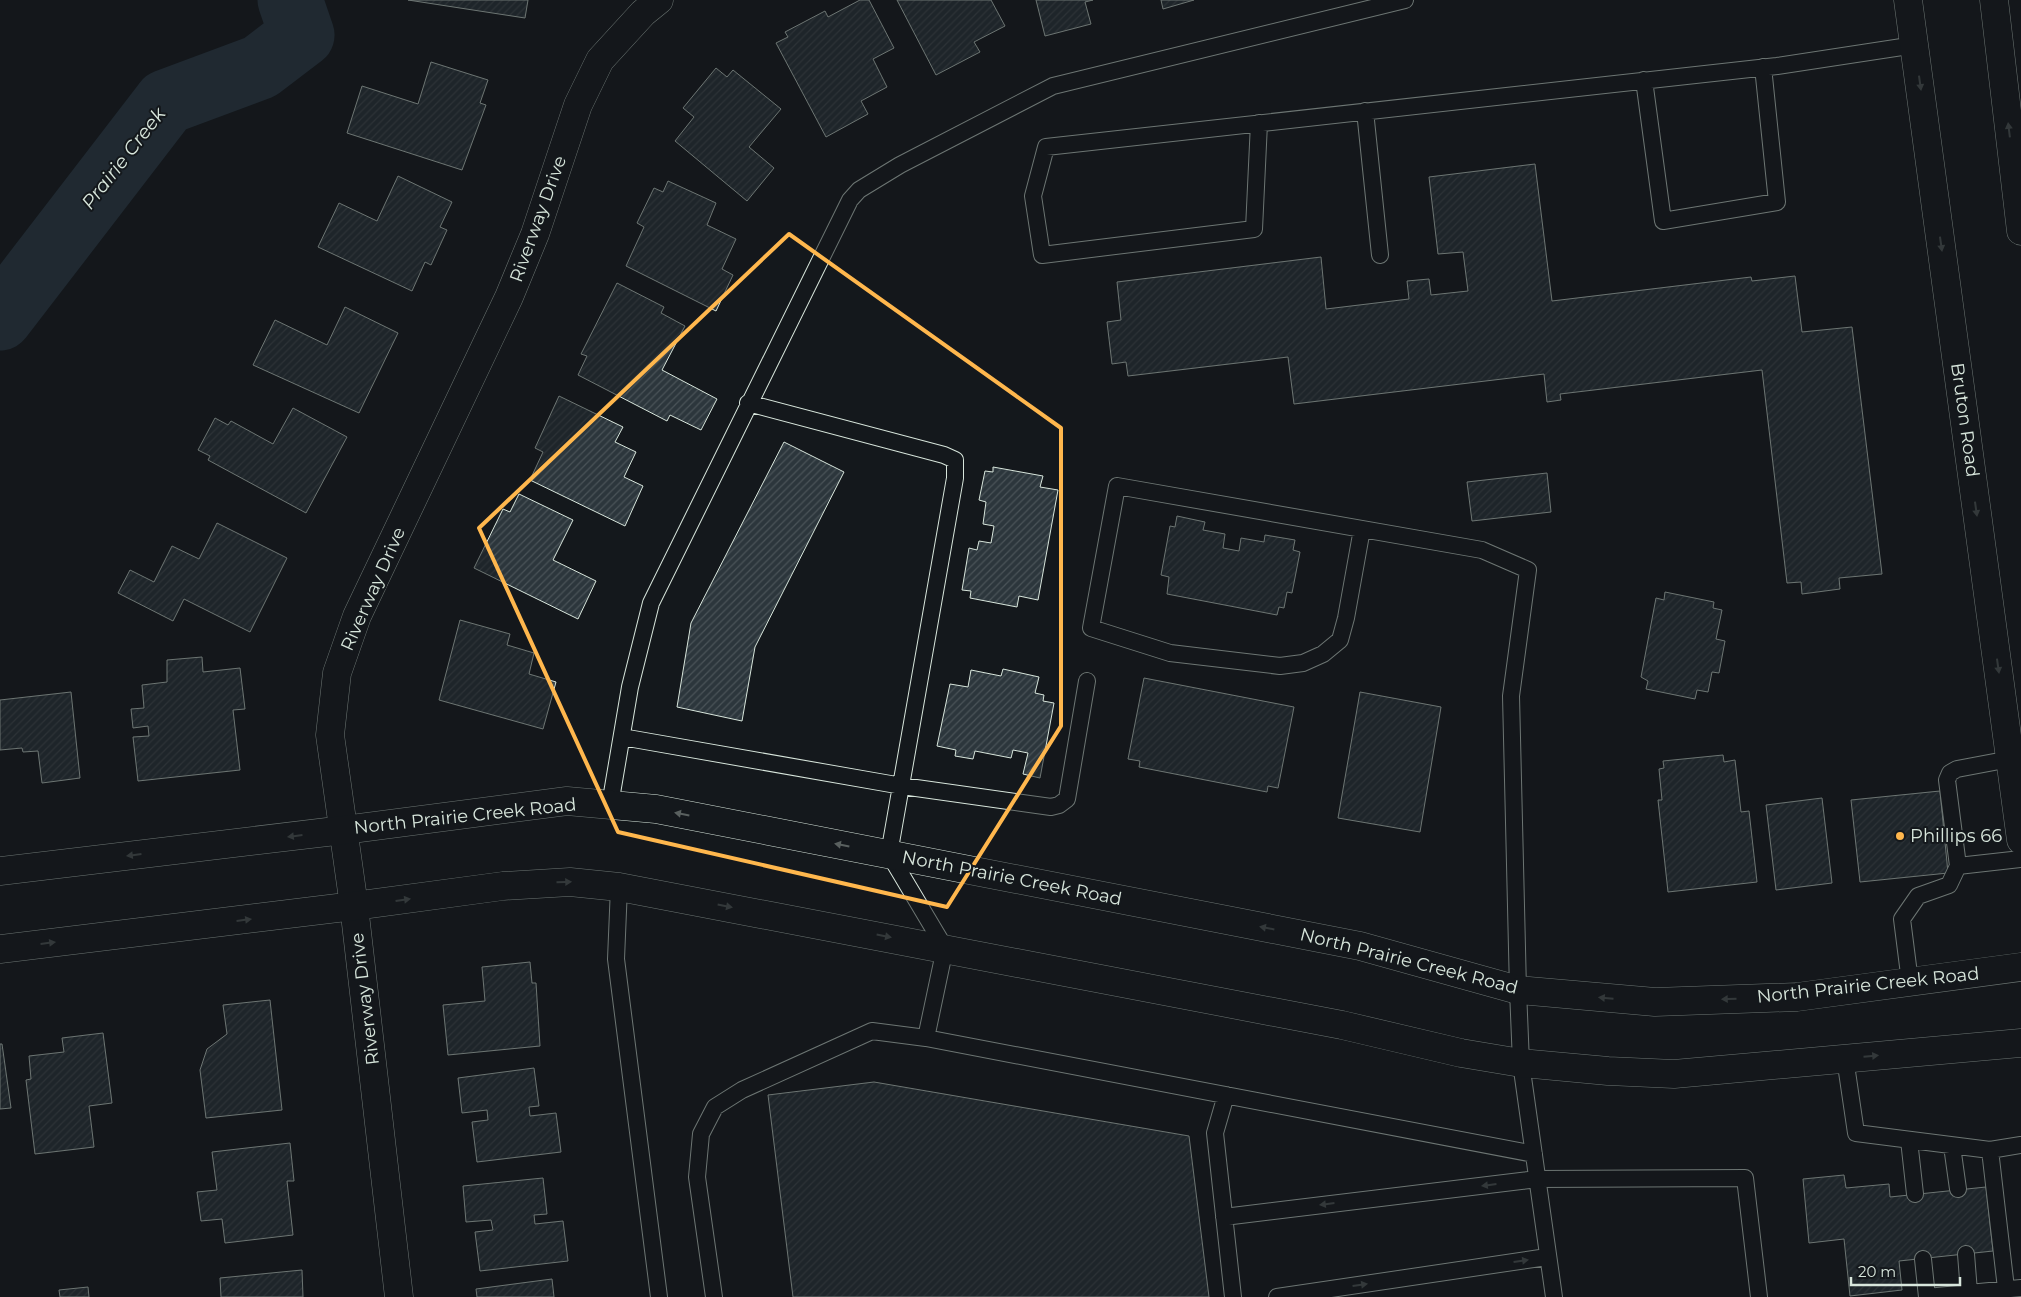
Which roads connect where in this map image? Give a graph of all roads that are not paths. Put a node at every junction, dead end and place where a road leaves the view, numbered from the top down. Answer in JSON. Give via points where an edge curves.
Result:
{"nodes":[{"id":1,"x":659,"y":0,"type":"edge"},
{"id":2,"x":1405,"y":0,"type":"edge"},
{"id":3,"x":1908,"y":0,"type":"edge"},
{"id":4,"x":1994,"y":0,"type":"edge"},
{"id":5,"x":1914,"y":45,"type":"junction"},
{"id":6,"x":1763,"y":67,"type":"junction"},
{"id":7,"x":1644,"y":80,"type":"junction"},
{"id":8,"x":1365,"y":111,"type":"junction"},
{"id":9,"x":1259,"y":122,"type":"junction"},
{"id":10,"x":2021,"y":231,"type":"edge"},
{"id":11,"x":1380,"y":255,"type":"dead end"},
{"id":12,"x":748,"y":403,"type":"junction"},
{"id":13,"x":1362,"y":529,"type":"junction"},
{"id":14,"x":1087,"y":681,"type":"dead end"},
{"id":15,"x":622,"y":737,"type":"junction"},
{"id":16,"x":2010,"y":759,"type":"junction"},
{"id":17,"x":902,"y":786,"type":"junction"},
{"id":18,"x":610,"y":805,"type":"junction"},
{"id":19,"x":344,"y":830,"type":"junction"},
{"id":20,"x":2021,"y":840,"type":"edge"},
{"id":21,"x":889,"y":854,"type":"junction"},
{"id":22,"x":2021,"y":859,"type":"edge"},
{"id":23,"x":1958,"y":866,"type":"junction"},
{"id":24,"x":0,"y":871,"type":"edge"},
{"id":25,"x":619,"y":887,"type":"junction"},
{"id":26,"x":354,"y":906,"type":"junction"},
{"id":27,"x":945,"y":948,"type":"junction"},
{"id":28,"x":0,"y":949,"type":"edge"},
{"id":29,"x":2021,"y":967,"type":"edge"},
{"id":30,"x":1910,"y":982,"type":"junction"},
{"id":31,"x":1518,"y":990,"type":"junction"},
{"id":32,"x":926,"y":1038,"type":"junction"},
{"id":33,"x":2021,"y":1043,"type":"edge"},
{"id":34,"x":1845,"y":1058,"type":"junction"},
{"id":35,"x":1521,"y":1063,"type":"junction"},
{"id":36,"x":1226,"y":1095,"type":"junction"},
{"id":37,"x":1909,"y":1140,"type":"junction"},
{"id":38,"x":2021,"y":1145,"type":"edge"},
{"id":39,"x":1952,"y":1146,"type":"junction"},
{"id":40,"x":1990,"y":1150,"type":"junction"},
{"id":41,"x":1534,"y":1154,"type":"junction"},
{"id":42,"x":1537,"y":1179,"type":"junction"},
{"id":43,"x":1958,"y":1189,"type":"dead end"},
{"id":44,"x":1915,"y":1194,"type":"dead end"},
{"id":45,"x":1224,"y":1217,"type":"junction"},
{"id":46,"x":1966,"y":1254,"type":"dead end"},
{"id":47,"x":1548,"y":1257,"type":"junction"},
{"id":48,"x":1923,"y":1259,"type":"dead end"},
{"id":49,"x":1968,"y":1292,"type":"junction"},
{"id":50,"x":2011,"y":1292,"type":"edge"},
{"id":51,"x":399,"y":1297,"type":"edge"},
{"id":52,"x":659,"y":1297,"type":"edge"},
{"id":53,"x":714,"y":1297,"type":"edge"},
{"id":54,"x":1233,"y":1297,"type":"edge"},
{"id":55,"x":1277,"y":1297,"type":"edge"},
{"id":56,"x":1554,"y":1297,"type":"edge"},
{"id":57,"x":1759,"y":1297,"type":"edge"}],
"edges":[{"from":1,"to":19,"type":"main road","name":"Riverway Drive","via":[[600,60],[578,105],[535,234],[509,297],[357,616],[337,673],[330,736]]},
{"from":2,"to":12,"type":"lane","via":[[1053,86],[900,165],[859,190],[850,200]]},
{"from":3,"to":5,"type":"main road","name":"Bruton Road"},
{"from":10,"to":4,"type":"main road","one_way":true},
{"from":5,"to":6,"type":"lane"},
{"from":5,"to":16,"type":"main road","name":"Bruton Road","one_way":true},
{"from":6,"to":7,"type":"lane"},
{"from":6,"to":7,"type":"lane","via":[[1777,202],[1663,221]]},
{"from":7,"to":8,"type":"lane"},
{"from":8,"to":9,"type":"lane"},
{"from":8,"to":11,"type":"lane"},
{"from":9,"to":9,"type":"lane","via":[[1046,147],[1033,196],[1042,256],[1254,230]]},
{"from":12,"to":15,"type":"lane","via":[[651,603],[630,688]]},
{"from":12,"to":17,"type":"lane","via":[[955,460],[955,478]]},
{"from":13,"to":13,"type":"lane","via":[[1340,640],[1323,654],[1303,663],[1280,666],[1170,653],[1091,628],[1117,486]]},
{"from":13,"to":31,"type":"lane","via":[[1482,550],[1528,570],[1511,696]]},
{"from":14,"to":17,"type":"lane","via":[[1067,799],[1060,806],[1051,808]]},
{"from":15,"to":17,"type":"lane"},
{"from":15,"to":18,"type":"lane"},
{"from":16,"to":20,"type":"main road","name":"Bruton Road"},
{"from":16,"to":23,"type":"lane","via":[[1950,773],[1947,780]]},
{"from":17,"to":21,"type":"lane"},
{"from":18,"to":19,"type":"main road","name":"North Prairie Creek Road","via":[[566,801]]},
{"from":21,"to":18,"type":"main road","name":"North Prairie Creek Road","one_way":true,"via":[[656,808]]},
{"from":19,"to":24,"type":"main road","name":"North Prairie Creek Road","one_way":true},
{"from":19,"to":26,"type":"main road","name":"Riverway Drive"},
{"from":21,"to":27,"type":"lane"},
{"from":31,"to":21,"type":"main road","name":"North Prairie Creek Road","one_way":true,"via":[[1360,946]]},
{"from":22,"to":23,"type":"lane"},
{"from":23,"to":30,"type":"lane","via":[[1949,885],[1918,896],[1902,919]]},
{"from":26,"to":25,"type":"main road","one_way":true,"via":[[503,886],[570,882]]},
{"from":25,"to":27,"type":"main road","one_way":true},
{"from":25,"to":52,"type":"lane","via":[[616,958]]},
{"from":28,"to":26,"type":"main road","one_way":true},
{"from":26,"to":51,"type":"main road","name":"Riverway Drive"},
{"from":27,"to":32,"type":"lane"},
{"from":27,"to":35,"type":"main road"},
{"from":29,"to":30,"type":"main road","name":"North Prairie Creek Road"},
{"from":30,"to":31,"type":"main road","name":"North Prairie Creek Road","one_way":true,"via":[[1797,997],[1655,1002]]},
{"from":31,"to":35,"type":"lane"},
{"from":32,"to":36,"type":"lane"},
{"from":32,"to":53,"type":"lane","via":[[872,1031],[742,1090],[715,1107],[701,1134],[697,1177]]},
{"from":34,"to":33,"type":"main road","one_way":true},
{"from":34,"to":35,"type":"main road","via":[[1674,1074],[1608,1072]]},
{"from":34,"to":37,"type":"lane","via":[[1856,1133]]},
{"from":35,"to":41,"type":"lane"},
{"from":36,"to":41,"type":"lane"},
{"from":36,"to":45,"type":"lane","via":[[1215,1133]]},
{"from":37,"to":39,"type":"lane"},
{"from":37,"to":44,"type":"lane"},
{"from":38,"to":40,"type":"lane"},
{"from":39,"to":40,"type":"lane"},
{"from":39,"to":43,"type":"lane"},
{"from":40,"to":50,"type":"lane"},
{"from":41,"to":42,"type":"lane"},
{"from":42,"to":45,"type":"lane","one_way":true},
{"from":42,"to":47,"type":"lane"},
{"from":42,"to":57,"type":"lane","via":[[1745,1178]]},
{"from":45,"to":54,"type":"lane"},
{"from":46,"to":49,"type":"lane"},
{"from":55,"to":47,"type":"lane","one_way":true},
{"from":47,"to":56,"type":"lane"},
{"from":48,"to":49,"type":"lane","via":[[1927,1296]]},
{"from":49,"to":50,"type":"lane"}]}
